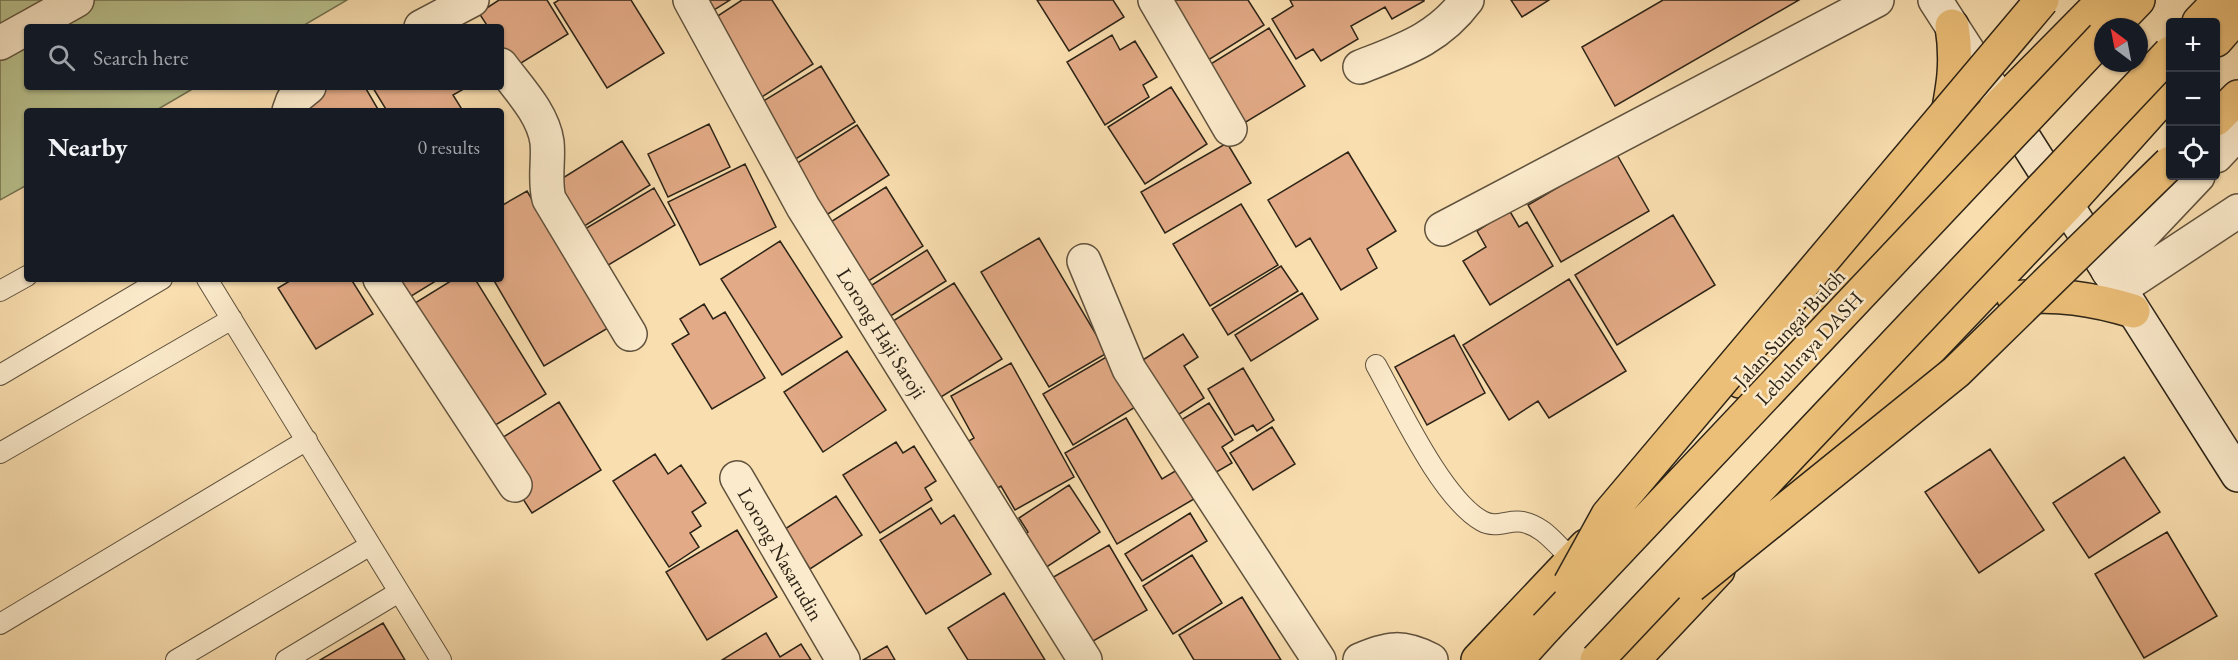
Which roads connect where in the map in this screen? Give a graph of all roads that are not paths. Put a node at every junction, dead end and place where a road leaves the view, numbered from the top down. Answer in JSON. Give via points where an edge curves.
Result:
{"nodes":[{"id":1,"x":77,"y":0,"type":"edge"},
{"id":2,"x":690,"y":0,"type":"edge"},
{"id":3,"x":1155,"y":0,"type":"edge"},
{"id":4,"x":1467,"y":0,"type":"edge"},
{"id":5,"x":1877,"y":0,"type":"edge"},
{"id":6,"x":2042,"y":0,"type":"edge"},
{"id":7,"x":2104,"y":0,"type":"edge"},
{"id":8,"x":2138,"y":0,"type":"edge"},
{"id":9,"x":2220,"y":0,"type":"edge"},
{"id":10,"x":468,"y":11,"type":"edge"},
{"id":11,"x":1944,"y":13,"type":"edge"},
{"id":12,"x":2238,"y":15,"type":"edge"},
{"id":13,"x":2121,"y":18,"type":"edge"},
{"id":14,"x":2203,"y":18,"type":"edge"},
{"id":15,"x":33,"y":24,"type":"edge"},
{"id":16,"x":430,"y":24,"type":"edge"},
{"id":17,"x":24,"y":29,"type":"edge"},
{"id":18,"x":2220,"y":35,"type":"edge"},
{"id":19,"x":0,"y":43,"type":"edge"},
{"id":20,"x":2094,"y":47,"type":"edge"},
{"id":21,"x":2166,"y":57,"type":"edge"},
{"id":22,"x":1360,"y":67,"type":"dead end"},
{"id":23,"x":504,"y":69,"type":"edge"},
{"id":24,"x":305,"y":90,"type":"edge"},
{"id":25,"x":2166,"y":94,"type":"edge"},
{"id":26,"x":2238,"y":97,"type":"edge"},
{"id":27,"x":2002,"y":104,"type":"junction"},
{"id":28,"x":290,"y":108,"type":"edge"},
{"id":29,"x":2220,"y":115,"type":"edge"},
{"id":30,"x":1230,"y":129,"type":"dead end"},
{"id":31,"x":2238,"y":133,"type":"edge"},
{"id":32,"x":2220,"y":152,"type":"edge"},
{"id":33,"x":2166,"y":167,"type":"edge"},
{"id":34,"x":2195,"y":180,"type":"edge"},
{"id":35,"x":1922,"y":184,"type":"junction"},
{"id":36,"x":2066,"y":206,"type":"junction"},
{"id":37,"x":2238,"y":211,"type":"edge"},
{"id":38,"x":1442,"y":229,"type":"dead end"},
{"id":39,"x":1084,"y":261,"type":"dead end"},
{"id":40,"x":24,"y":278,"type":"edge"},
{"id":41,"x":157,"y":282,"type":"edge"},
{"id":42,"x":209,"y":282,"type":"edge"},
{"id":43,"x":382,"y":282,"type":"edge"},
{"id":44,"x":0,"y":291,"type":"edge"},
{"id":45,"x":2120,"y":291,"type":"junction"},
{"id":46,"x":1968,"y":309,"type":"junction"},
{"id":47,"x":231,"y":319,"type":"junction"},
{"id":48,"x":630,"y":334,"type":"dead end"},
{"id":49,"x":1376,"y":365,"type":"dead end"},
{"id":50,"x":0,"y":375,"type":"edge"},
{"id":51,"x":306,"y":440,"type":"junction"},
{"id":52,"x":0,"y":453,"type":"edge"},
{"id":53,"x":2238,"y":475,"type":"edge"},
{"id":54,"x":737,"y":478,"type":"dead end"},
{"id":55,"x":515,"y":485,"type":"dead end"},
{"id":56,"x":369,"y":546,"type":"junction"},
{"id":57,"x":1574,"y":560,"type":"junction"},
{"id":58,"x":399,"y":592,"type":"junction"},
{"id":59,"x":0,"y":624,"type":"edge"},
{"id":60,"x":1546,"y":627,"type":"junction"},
{"id":61,"x":1640,"y":658,"type":"edge"},
{"id":62,"x":176,"y":660,"type":"edge"},
{"id":63,"x":286,"y":660,"type":"edge"},
{"id":64,"x":441,"y":660,"type":"edge"},
{"id":65,"x":843,"y":660,"type":"edge"},
{"id":66,"x":1086,"y":660,"type":"edge"},
{"id":67,"x":1319,"y":660,"type":"edge"},
{"id":68,"x":1360,"y":660,"type":"edge"},
{"id":69,"x":1431,"y":660,"type":"edge"},
{"id":70,"x":1478,"y":660,"type":"edge"},
{"id":71,"x":1516,"y":660,"type":"edge"},
{"id":72,"x":1598,"y":660,"type":"edge"}],
"edges":[{"from":1,"to":15,"type":"street"},
{"from":2,"to":66,"type":"street","name":"Lorong Haji Saroji","via":[[803,207]]},
{"from":3,"to":30,"type":"street"},
{"from":4,"to":22,"type":"street","via":[[1442,28],[1421,42]]},
{"from":5,"to":38,"type":"street"},
{"from":6,"to":60,"type":"highway","bridge":true,"via":[[1608,515]]},
{"from":7,"to":27,"type":"highway","name":"Jalan Sungai Buloh"},
{"from":8,"to":13,"type":"highway"},
{"from":9,"to":14,"type":"highway"},
{"from":10,"to":16,"type":"street"},
{"from":11,"to":27,"type":"street"},
{"from":11,"to":35,"type":"highway","via":[[1956,52],[1953,85],[1943,137]]},
{"from":12,"to":18,"type":"highway"},
{"from":17,"to":19,"type":"street"},
{"from":20,"to":60,"type":"highway","name":"Lebuhraya DASH","bridge":true},
{"from":21,"to":72,"type":"highway","bridge":true},
{"from":23,"to":48,"type":"street","via":[[543,128],[549,199]]},
{"from":24,"to":28,"type":"street"},
{"from":25,"to":36,"type":"highway"},
{"from":26,"to":29,"type":"highway"},
{"from":27,"to":35,"type":"highway","name":"Jalan Sungai Buloh"},
{"from":27,"to":36,"type":"street"},
{"from":31,"to":32,"type":"street"},
{"from":33,"to":72,"type":"highway","bridge":true,"via":[[1956,372]]},
{"from":34,"to":45,"type":"street"},
{"from":35,"to":57,"type":"highway","name":"Jalan Sungai Buloh"},
{"from":36,"to":45,"type":"street"},
{"from":36,"to":46,"type":"highway"},
{"from":37,"to":45,"type":"street"},
{"from":39,"to":67,"type":"street","via":[[1130,369]]},
{"from":40,"to":44,"type":"lane"},
{"from":41,"to":50,"type":"lane"},
{"from":42,"to":47,"type":"lane"},
{"from":43,"to":55,"type":"street"},
{"from":45,"to":46,"type":"highway","via":[[2104,302],[2070,296],[2035,296]]},
{"from":45,"to":53,"type":"street"},
{"from":46,"to":61,"type":"highway"},
{"from":47,"to":51,"type":"lane"},
{"from":47,"to":52,"type":"lane"},
{"from":49,"to":57,"type":"lane","via":[[1440,478],[1462,504],[1483,522],[1500,525],[1521,521],[1545,531]]},
{"from":51,"to":56,"type":"lane"},
{"from":51,"to":59,"type":"lane"},
{"from":54,"to":65,"type":"street","name":"Lorong Nasarudin"},
{"from":56,"to":58,"type":"lane"},
{"from":56,"to":62,"type":"lane"},
{"from":57,"to":70,"type":"highway","name":"Jalan Sungai Buloh"},
{"from":58,"to":63,"type":"lane"},
{"from":58,"to":64,"type":"lane"},
{"from":60,"to":71,"type":"highway","name":"Lebuhraya DASH"},
{"from":68,"to":69,"type":"street","via":[[1389,649],[1417,653]]}]}
